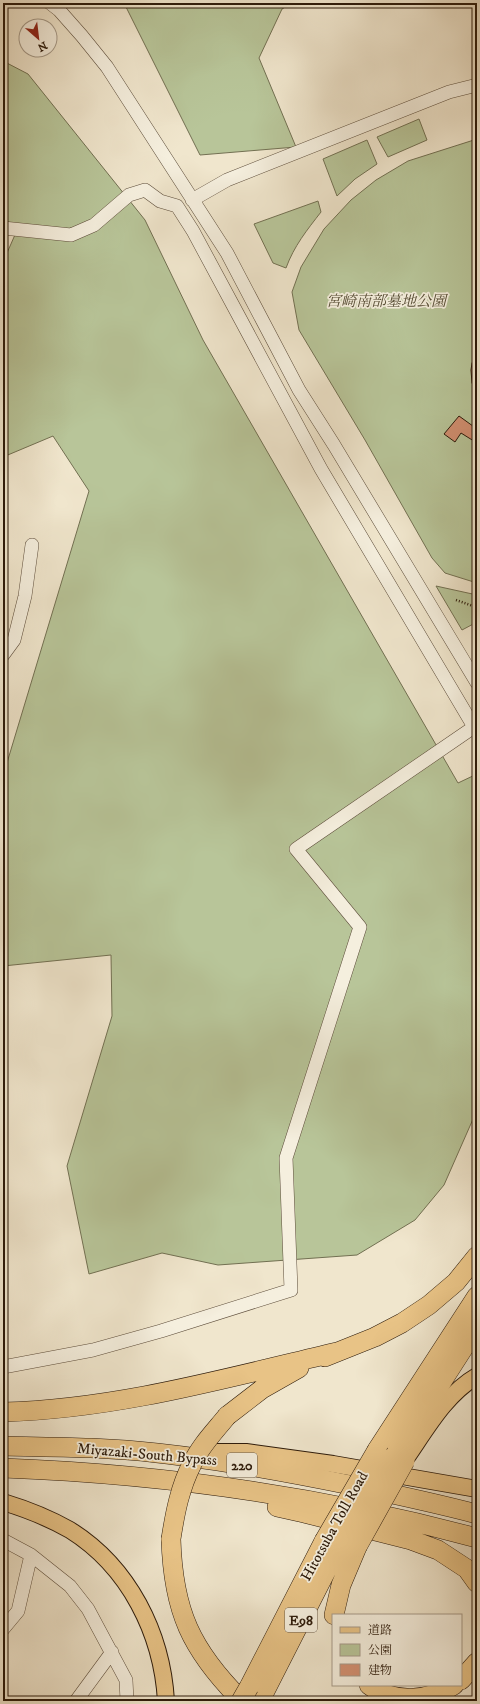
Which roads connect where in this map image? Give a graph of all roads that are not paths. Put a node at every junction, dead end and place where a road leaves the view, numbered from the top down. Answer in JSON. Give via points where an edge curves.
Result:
{"nodes":[{"id":1,"x":50,"y":3,"type":"edge"},
{"id":2,"x":477,"y":84,"type":"edge"},
{"id":3,"x":192,"y":200,"type":"junction"},
{"id":4,"x":3,"y":228,"type":"edge"},
{"id":5,"x":32,"y":545,"type":"dead end"},
{"id":6,"x":3,"y":655,"type":"edge"},
{"id":7,"x":477,"y":683,"type":"edge"},
{"id":8,"x":477,"y":1256,"type":"edge"},
{"id":9,"x":477,"y":1296,"type":"edge"},
{"id":10,"x":477,"y":1328,"type":"edge"},
{"id":11,"x":337,"y":1352,"type":"junction"},
{"id":12,"x":444,"y":1361,"type":"junction"},
{"id":13,"x":3,"y":1367,"type":"edge"},
{"id":14,"x":477,"y":1376,"type":"edge"},
{"id":15,"x":3,"y":1412,"type":"edge"},
{"id":16,"x":3,"y":1446,"type":"edge"},
{"id":17,"x":156,"y":1453,"type":"junction"},
{"id":18,"x":393,"y":1453,"type":"junction"},
{"id":19,"x":3,"y":1468,"type":"edge"},
{"id":20,"x":141,"y":1476,"type":"junction"},
{"id":21,"x":477,"y":1489,"type":"edge"},
{"id":22,"x":3,"y":1502,"type":"edge"},
{"id":23,"x":477,"y":1514,"type":"edge"},
{"id":24,"x":477,"y":1538,"type":"edge"},
{"id":25,"x":3,"y":1540,"type":"edge"},
{"id":26,"x":342,"y":1545,"type":"junction"},
{"id":27,"x":31,"y":1555,"type":"junction"},
{"id":28,"x":477,"y":1583,"type":"edge"},
{"id":29,"x":334,"y":1614,"type":"edge"},
{"id":30,"x":3,"y":1629,"type":"edge"},
{"id":31,"x":112,"y":1652,"type":"junction"},
{"id":32,"x":477,"y":1662,"type":"edge"},
{"id":33,"x":462,"y":1679,"type":"edge"},
{"id":34,"x":371,"y":1686,"type":"edge"},
{"id":35,"x":452,"y":1686,"type":"edge"},
{"id":36,"x":251,"y":1697,"type":"edge"},
{"id":37,"x":76,"y":1701,"type":"edge"},
{"id":38,"x":128,"y":1701,"type":"edge"},
{"id":39,"x":166,"y":1701,"type":"edge"}],
"edges":[{"from":1,"to":3,"type":"street","via":[[59,10],[107,67]]},
{"from":2,"to":3,"type":"street","via":[[449,92],[227,180]]},
{"from":3,"to":7,"type":"street","via":[[227,254],[299,390]]},
{"from":4,"to":13,"type":"street","via":[[70,235],[94,225],[129,195],[145,190],[160,201],[177,206],[193,231],[321,470],[474,727],[296,850],[360,927],[286,1158],[291,1290],[161,1332],[93,1350]]},
{"from":5,"to":6,"type":"street","via":[[25,596],[14,640]]},
{"from":8,"to":11,"type":"highway","via":[[456,1282],[429,1305],[375,1337]]},
{"from":9,"to":12,"type":"highway"},
{"from":10,"to":12,"type":"highway"},
{"from":10,"to":18,"type":"highway","via":[[453,1374]]},
{"from":11,"to":15,"type":"highway","via":[[132,1398],[72,1408]]},
{"from":11,"to":36,"type":"highway","bridge":true,"via":[[283,1376],[243,1402],[227,1416],[192,1463],[175,1514],[172,1539],[173,1576],[182,1615],[214,1671]]},
{"from":12,"to":18,"type":"highway","number":"E98"},
{"from":14,"to":18,"type":"main road","via":[[455,1393]]},
{"from":16,"to":17,"type":"highway","name":"Miyazaki-South Bypass","number":"220"},
{"from":17,"to":21,"type":"main road","via":[[246,1452]]},
{"from":17,"to":23,"type":"highway","name":"Miyazaki-South Bypass","number":"220","via":[[299,1474]]},
{"from":18,"to":26,"type":"highway","number":"E98","bridge":true},
{"from":19,"to":20,"type":"highway","name":"Miyazaki-South Bypass","number":"220"},
{"from":20,"to":24,"type":"highway","name":"Miyazaki-South Bypass","number":"220","via":[[318,1501]]},
{"from":20,"to":28,"type":"highway","via":[[199,1493],[304,1513],[411,1540],[451,1558],[467,1569]]},
{"from":22,"to":39,"type":"main road","via":[[29,1510],[70,1530],[93,1547],[129,1588],[142,1608],[154,1635],[165,1681]]},
{"from":25,"to":27,"type":"street"},
{"from":26,"to":29,"type":"highway","via":[[341,1585]]},
{"from":26,"to":36,"type":"highway","name":"Hitotsuba Toll Road","number":"E98"},
{"from":26,"to":36,"type":"main road","via":[[283,1667]]},
{"from":27,"to":30,"type":"street","via":[[18,1611]]},
{"from":27,"to":31,"type":"street","via":[[70,1586],[88,1609]]},
{"from":31,"to":37,"type":"street"},
{"from":31,"to":38,"type":"street","via":[[126,1680]]},
{"from":32,"to":33,"type":"highway"},
{"from":34,"to":35,"type":"highway","via":[[391,1696],[415,1699],[437,1694]]}]}
